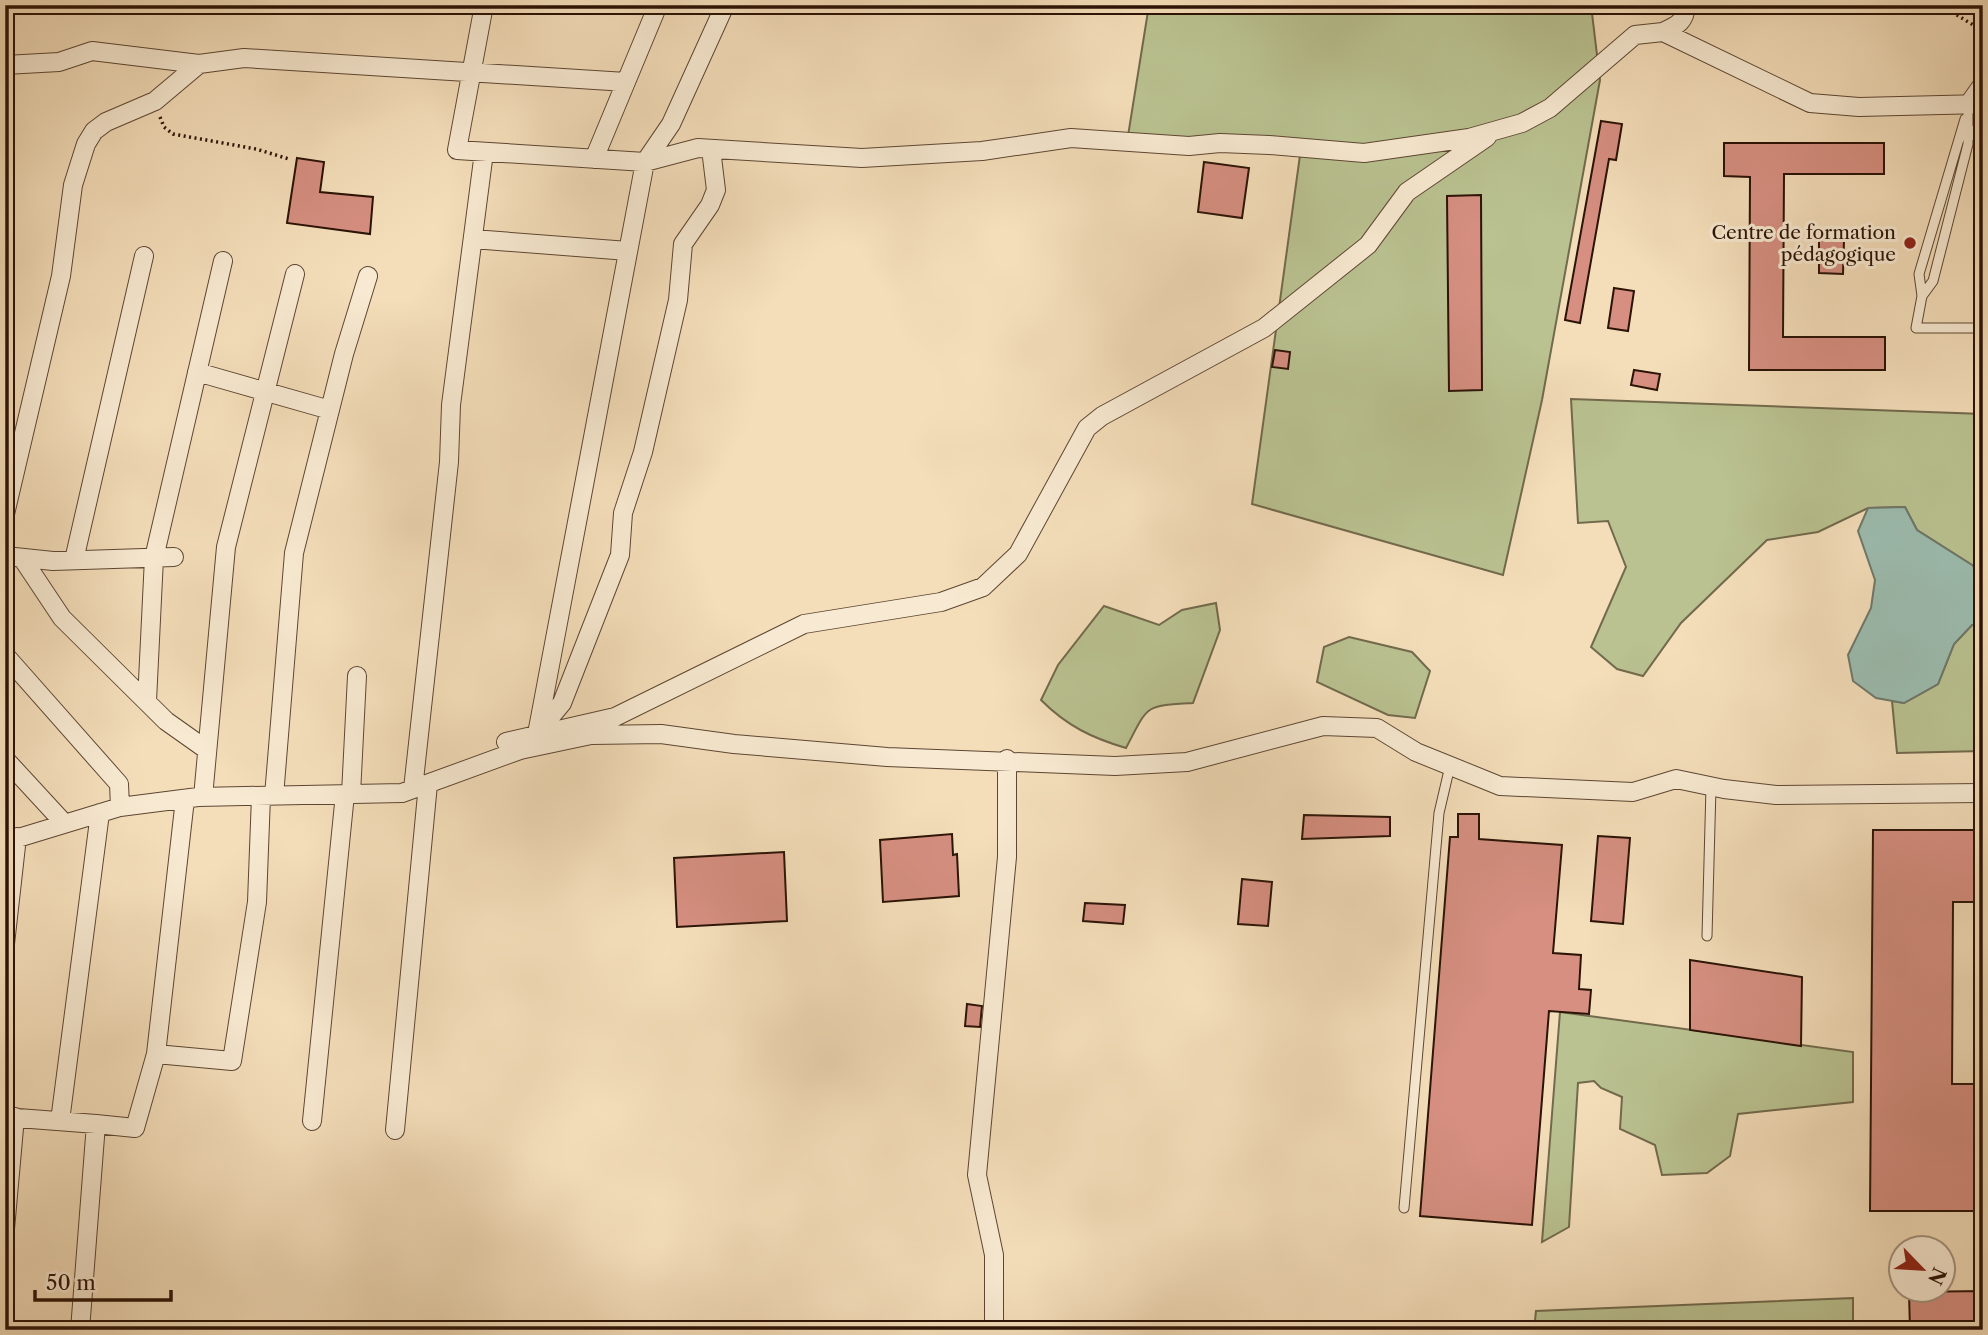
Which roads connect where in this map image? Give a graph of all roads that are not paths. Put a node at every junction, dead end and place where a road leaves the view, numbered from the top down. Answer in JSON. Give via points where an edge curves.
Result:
{"nodes":[{"id":1,"x":484,"y":5,"type":"edge"},
{"id":2,"x":658,"y":5,"type":"edge"},
{"id":3,"x":725,"y":5,"type":"edge"},
{"id":4,"x":1686,"y":5,"type":"edge"},
{"id":5,"x":1663,"y":32,"type":"junction"},
{"id":6,"x":199,"y":64,"type":"junction"},
{"id":7,"x":5,"y":65,"type":"edge"},
{"id":8,"x":472,"y":72,"type":"junction"},
{"id":9,"x":626,"y":82,"type":"junction"},
{"id":10,"x":1983,"y":84,"type":"edge"},
{"id":11,"x":1972,"y":108,"type":"edge"},
{"id":12,"x":1967,"y":126,"type":"junction"},
{"id":13,"x":1499,"y":130,"type":"junction"},
{"id":14,"x":1983,"y":145,"type":"edge"},
{"id":15,"x":712,"y":149,"type":"junction"},
{"id":16,"x":484,"y":152,"type":"junction"},
{"id":17,"x":594,"y":159,"type":"junction"},
{"id":18,"x":645,"y":162,"type":"junction"},
{"id":19,"x":473,"y":239,"type":"junction"},
{"id":20,"x":628,"y":251,"type":"junction"},
{"id":21,"x":144,"y":256,"type":"dead end"},
{"id":22,"x":223,"y":261,"type":"dead end"},
{"id":23,"x":295,"y":274,"type":"dead end"},
{"id":24,"x":368,"y":276,"type":"dead end"},
{"id":25,"x":1922,"y":296,"type":"junction"},
{"id":26,"x":1983,"y":328,"type":"edge"},
{"id":27,"x":197,"y":372,"type":"junction"},
{"id":28,"x":265,"y":391,"type":"junction"},
{"id":29,"x":330,"y":411,"type":"junction"},
{"id":30,"x":5,"y":514,"type":"edge"},
{"id":31,"x":13,"y":557,"type":"edge"},
{"id":32,"x":174,"y":557,"type":"dead end"},
{"id":33,"x":154,"y":558,"type":"junction"},
{"id":34,"x":74,"y":561,"type":"junction"},
{"id":35,"x":5,"y":655,"type":"edge"},
{"id":36,"x":357,"y":676,"type":"dead end"},
{"id":37,"x":147,"y":701,"type":"junction"},
{"id":38,"x":537,"y":734,"type":"junction"},
{"id":39,"x":207,"y":750,"type":"junction"},
{"id":40,"x":5,"y":759,"type":"edge"},
{"id":41,"x":1007,"y":759,"type":"junction"},
{"id":42,"x":1450,"y":766,"type":"junction"},
{"id":43,"x":450,"y":777,"type":"junction"},
{"id":44,"x":421,"y":787,"type":"junction"},
{"id":45,"x":1711,"y":787,"type":"junction"},
{"id":46,"x":1983,"y":793,"type":"edge"},
{"id":47,"x":348,"y":794,"type":"junction"},
{"id":48,"x":268,"y":796,"type":"junction"},
{"id":49,"x":194,"y":798,"type":"junction"},
{"id":50,"x":120,"y":807,"type":"junction"},
{"id":51,"x":100,"y":813,"type":"junction"},
{"id":52,"x":64,"y":823,"type":"junction"},
{"id":53,"x":11,"y":840,"type":"edge"},
{"id":54,"x":1707,"y":936,"type":"dead end"},
{"id":55,"x":5,"y":944,"type":"edge"},
{"id":56,"x":156,"y":1054,"type":"junction"},
{"id":57,"x":10,"y":1117,"type":"edge"},
{"id":58,"x":60,"y":1121,"type":"junction"},
{"id":59,"x":312,"y":1121,"type":"dead end"},
{"id":60,"x":96,"y":1124,"type":"junction"},
{"id":61,"x":395,"y":1130,"type":"dead end"},
{"id":62,"x":1404,"y":1208,"type":"dead end"},
{"id":63,"x":5,"y":1229,"type":"edge"},
{"id":64,"x":79,"y":1330,"type":"edge"},
{"id":65,"x":994,"y":1330,"type":"edge"}],
"edges":[{"from":1,"to":8,"type":"street"},
{"from":2,"to":9,"type":"street"},
{"from":3,"to":18,"type":"street","via":[[671,124]]},
{"from":4,"to":5,"type":"street","via":[[1680,24]]},
{"from":5,"to":11,"type":"street","via":[[1810,103]]},
{"from":5,"to":13,"type":"street","via":[[1635,36],[1550,108]]},
{"from":6,"to":7,"type":"street","via":[[92,51],[59,62]]},
{"from":6,"to":8,"type":"street","via":[[244,58]]},
{"from":6,"to":30,"type":"street","via":[[155,101],[106,122],[86,144],[73,185],[61,276]]},
{"from":8,"to":9,"type":"street"},
{"from":8,"to":16,"type":"street","via":[[457,150]]},
{"from":9,"to":17,"type":"street"},
{"from":10,"to":11,"type":"street"},
{"from":11,"to":12,"type":"lane"},
{"from":11,"to":25,"type":"lane","via":[[1958,134],[1919,274]]},
{"from":12,"to":14,"type":"lane"},
{"from":12,"to":25,"type":"lane","via":[[1968,144],[1933,281]]},
{"from":13,"to":15,"type":"street","via":[[1364,153],[1071,138],[982,151],[862,158]]},
{"from":13,"to":38,"type":"street","via":[[1407,192],[1368,245],[1264,328],[1087,428],[1018,554],[984,587],[941,602],[804,624],[615,717]]},
{"from":15,"to":18,"type":"street","via":[[698,148]]},
{"from":15,"to":38,"type":"street","via":[[716,190],[683,244],[678,300],[643,452],[623,513],[620,555],[562,703]]},
{"from":16,"to":17,"type":"street"},
{"from":16,"to":19,"type":"street"},
{"from":17,"to":18,"type":"street"},
{"from":18,"to":20,"type":"street"},
{"from":19,"to":20,"type":"street"},
{"from":19,"to":44,"type":"street","via":[[451,405]]},
{"from":20,"to":38,"type":"street"},
{"from":21,"to":34,"type":"street"},
{"from":22,"to":27,"type":"street"},
{"from":23,"to":28,"type":"street"},
{"from":24,"to":29,"type":"street"},
{"from":25,"to":26,"type":"lane","via":[[1916,328]]},
{"from":27,"to":28,"type":"street"},
{"from":27,"to":33,"type":"street"},
{"from":28,"to":29,"type":"street"},
{"from":28,"to":39,"type":"street","via":[[226,547]]},
{"from":29,"to":48,"type":"street","via":[[294,553]]},
{"from":31,"to":34,"type":"street"},
{"from":31,"to":37,"type":"street","via":[[62,618]]},
{"from":32,"to":33,"type":"street"},
{"from":33,"to":34,"type":"street"},
{"from":33,"to":37,"type":"street"},
{"from":35,"to":50,"type":"street","via":[[120,784]]},
{"from":36,"to":47,"type":"street"},
{"from":37,"to":39,"type":"street"},
{"from":38,"to":43,"type":"street","via":[[505,743]]},
{"from":39,"to":49,"type":"street"},
{"from":40,"to":52,"type":"street"},
{"from":41,"to":42,"type":"street","via":[[1115,765],[1187,762],[1322,726],[1377,728]]},
{"from":41,"to":43,"type":"street","via":[[887,757],[661,734],[591,735],[520,750]]},
{"from":41,"to":65,"type":"street","via":[[1007,857],[977,1175],[994,1255]]},
{"from":42,"to":45,"type":"street","via":[[1500,786],[1633,792],[1676,779]]},
{"from":42,"to":62,"type":"lane","via":[[1439,813]]},
{"from":43,"to":44,"type":"street"},
{"from":44,"to":47,"type":"street","via":[[402,793]]},
{"from":44,"to":61,"type":"street"},
{"from":45,"to":46,"type":"street","via":[[1776,795]]},
{"from":45,"to":54,"type":"lane"},
{"from":47,"to":48,"type":"street"},
{"from":47,"to":59,"type":"street"},
{"from":48,"to":49,"type":"street"},
{"from":48,"to":56,"type":"street","via":[[232,1061]]},
{"from":49,"to":50,"type":"street"},
{"from":49,"to":56,"type":"street"},
{"from":50,"to":51,"type":"street"},
{"from":51,"to":52,"type":"street"},
{"from":51,"to":58,"type":"street"},
{"from":52,"to":53,"type":"street"},
{"from":53,"to":55,"type":"street"},
{"from":56,"to":60,"type":"street","via":[[135,1128]]},
{"from":57,"to":58,"type":"street"},
{"from":57,"to":63,"type":"street"},
{"from":58,"to":60,"type":"street"},
{"from":60,"to":64,"type":"street"}]}
